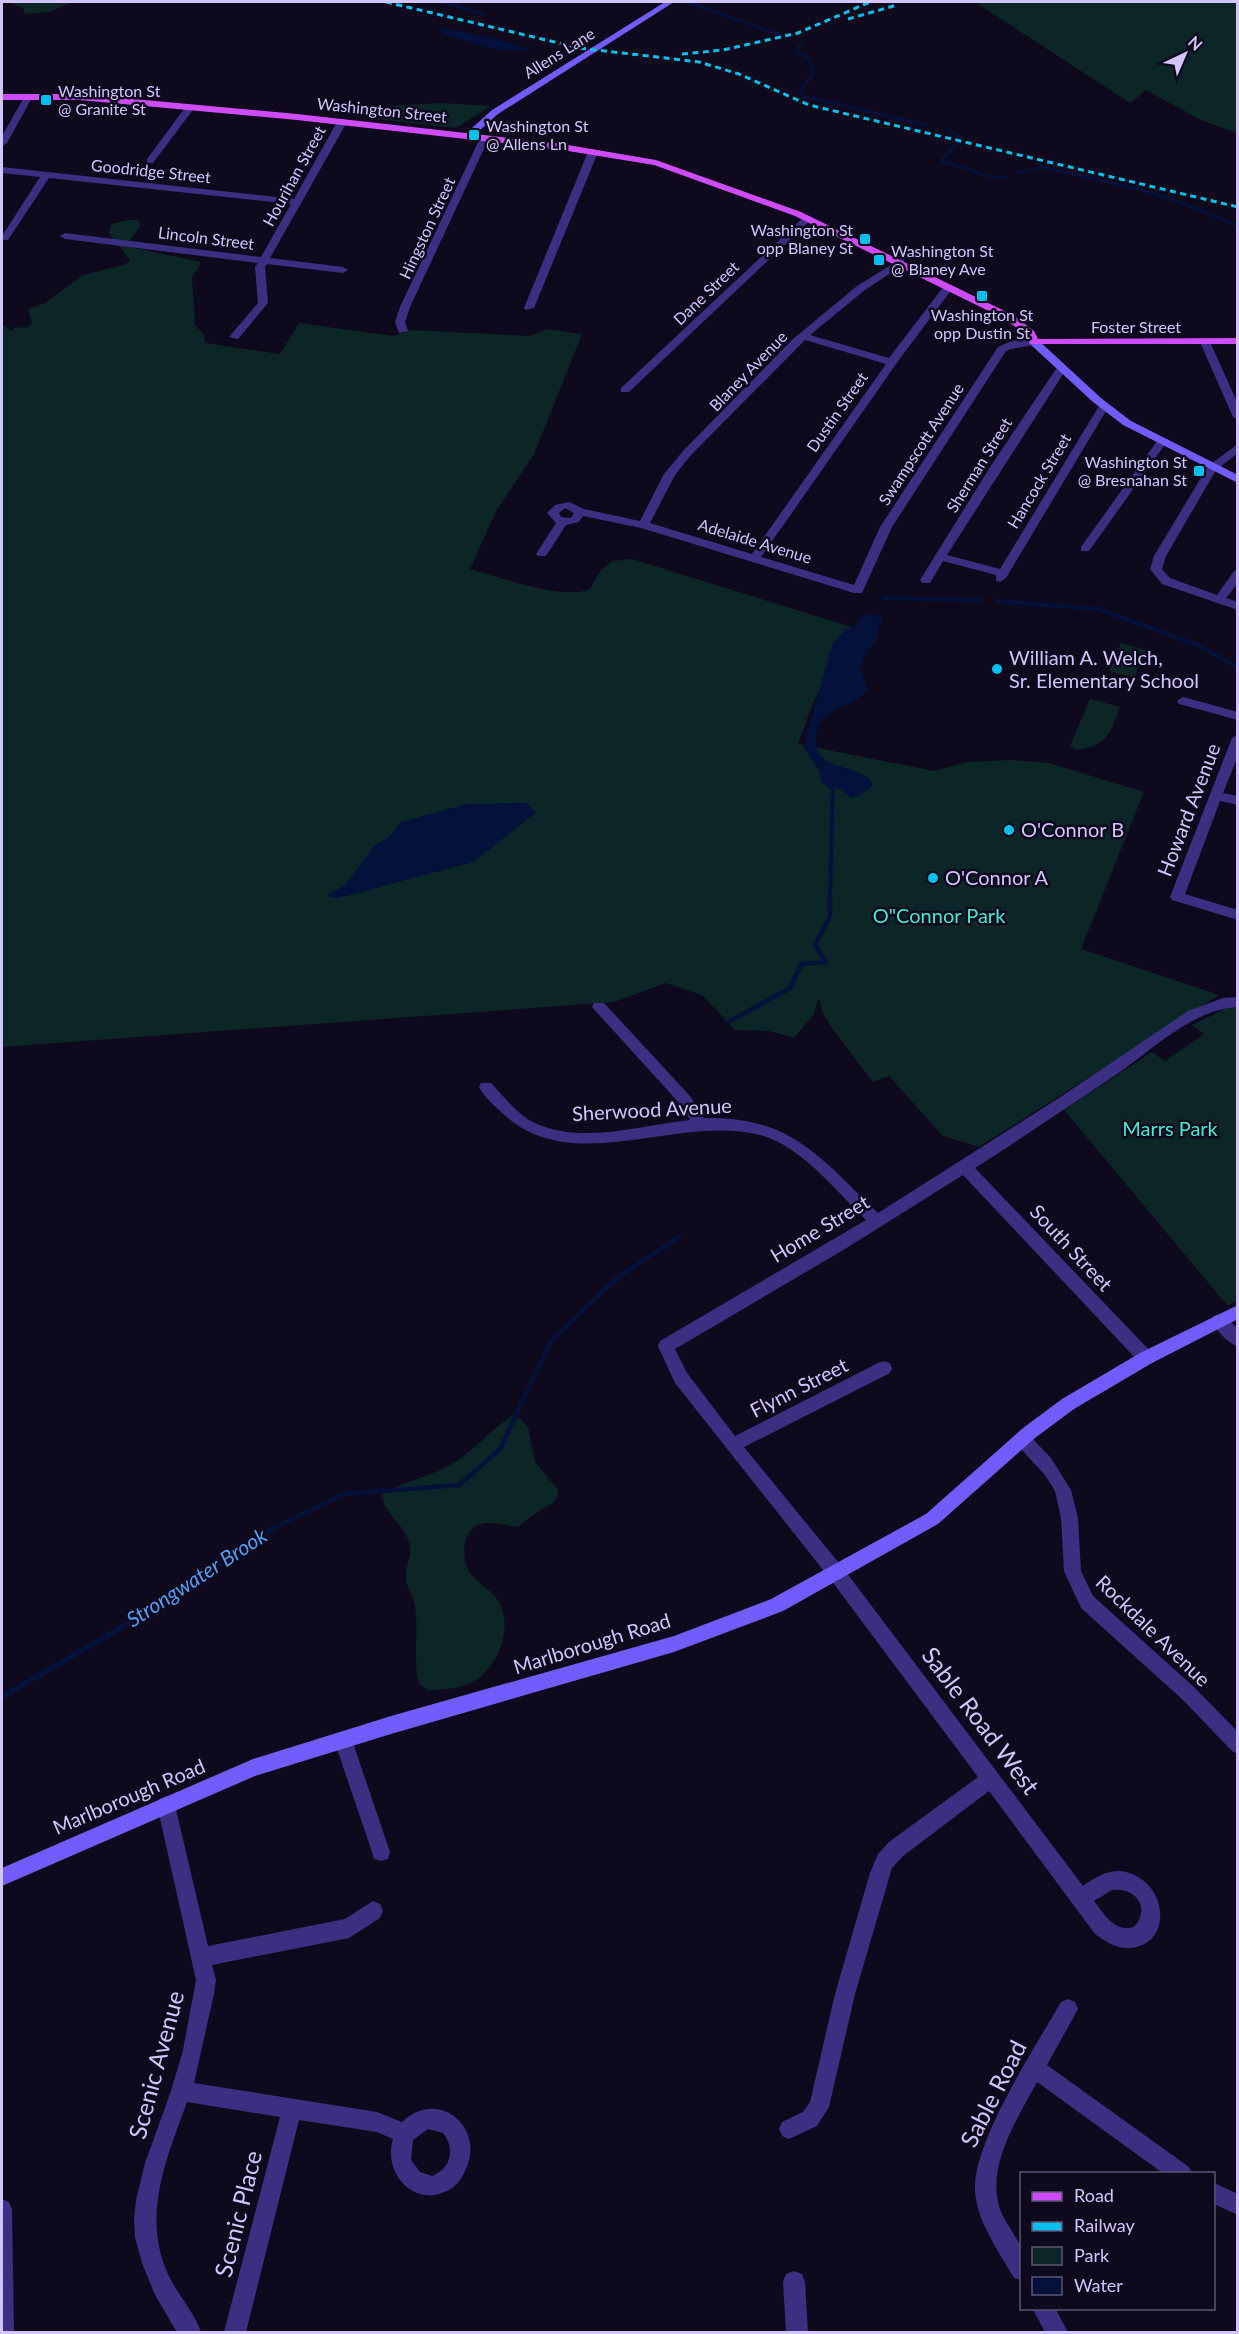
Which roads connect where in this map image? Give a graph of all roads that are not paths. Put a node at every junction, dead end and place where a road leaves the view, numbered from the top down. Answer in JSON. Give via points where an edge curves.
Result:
{"nodes":[{"id":1,"x":670,"y":2,"type":"edge"},
{"id":2,"x":28,"y":96,"type":"junction"},
{"id":3,"x":2,"y":97,"type":"edge"},
{"id":4,"x":190,"y":107,"type":"junction"},
{"id":5,"x":342,"y":122,"type":"junction"},
{"id":6,"x":468,"y":136,"type":"junction"},
{"id":7,"x":484,"y":138,"type":"junction"},
{"id":8,"x":2,"y":143,"type":"edge"},
{"id":9,"x":593,"y":152,"type":"junction"},
{"id":10,"x":150,"y":161,"type":"dead end"},
{"id":11,"x":2,"y":170,"type":"edge"},
{"id":12,"x":46,"y":175,"type":"junction"},
{"id":13,"x":297,"y":202,"type":"junction"},
{"id":14,"x":808,"y":218,"type":"junction"},
{"id":15,"x":65,"y":236,"type":"dead end"},
{"id":16,"x":5,"y":238,"type":"dead end"},
{"id":17,"x":264,"y":260,"type":"junction"},
{"id":18,"x":901,"y":262,"type":"junction"},
{"id":19,"x":343,"y":270,"type":"dead end"},
{"id":20,"x":948,"y":288,"type":"junction"},
{"id":21,"x":529,"y":308,"type":"dead end"},
{"id":22,"x":1009,"y":317,"type":"junction"},
{"id":23,"x":403,"y":331,"type":"dead end"},
{"id":24,"x":802,"y":336,"type":"junction"},
{"id":25,"x":234,"y":337,"type":"dead end"},
{"id":26,"x":1238,"y":341,"type":"edge"},
{"id":27,"x":1034,"y":342,"type":"junction"},
{"id":28,"x":1092,"y":342,"type":"junction"},
{"id":29,"x":1205,"y":342,"type":"junction"},
{"id":30,"x":891,"y":362,"type":"junction"},
{"id":31,"x":1062,"y":368,"type":"junction"},
{"id":32,"x":625,"y":390,"type":"dead end"},
{"id":33,"x":1104,"y":406,"type":"junction"},
{"id":34,"x":1238,"y":417,"type":"edge"},
{"id":35,"x":1161,"y":443,"type":"junction"},
{"id":36,"x":1238,"y":447,"type":"edge"},
{"id":37,"x":1212,"y":468,"type":"junction"},
{"id":38,"x":1238,"y":480,"type":"edge"},
{"id":39,"x":643,"y":525,"type":"junction"},
{"id":40,"x":1085,"y":549,"type":"dead end"},
{"id":41,"x":542,"y":554,"type":"dead end"},
{"id":42,"x":941,"y":557,"type":"junction"},
{"id":43,"x":755,"y":558,"type":"junction"},
{"id":44,"x":1238,"y":574,"type":"edge"},
{"id":45,"x":926,"y":580,"type":"dead end"},
{"id":46,"x":858,"y":590,"type":"joint"},
{"id":47,"x":1219,"y":600,"type":"junction"},
{"id":48,"x":1238,"y":606,"type":"edge"},
{"id":49,"x":1183,"y":701,"type":"dead end"},
{"id":50,"x":1238,"y":716,"type":"edge"},
{"id":51,"x":1238,"y":738,"type":"edge"},
{"id":52,"x":1216,"y":795,"type":"junction"},
{"id":53,"x":1238,"y":801,"type":"edge"},
{"id":54,"x":1238,"y":915,"type":"edge"},
{"id":55,"x":1238,"y":1002,"type":"edge"},
{"id":56,"x":599,"y":1007,"type":"dead end"},
{"id":57,"x":486,"y":1087,"type":"dead end"},
{"id":58,"x":700,"y":1124,"type":"junction"},
{"id":59,"x":965,"y":1167,"type":"junction"},
{"id":60,"x":876,"y":1220,"type":"junction"},
{"id":61,"x":1238,"y":1311,"type":"edge"},
{"id":62,"x":1219,"y":1321,"type":"junction"},
{"id":63,"x":1238,"y":1340,"type":"edge"},
{"id":64,"x":1146,"y":1358,"type":"junction"},
{"id":65,"x":884,"y":1368,"type":"dead end"},
{"id":66,"x":1022,"y":1439,"type":"junction"},
{"id":67,"x":733,"y":1445,"type":"junction"},
{"id":68,"x":837,"y":1574,"type":"junction"},
{"id":69,"x":343,"y":1740,"type":"junction"},
{"id":70,"x":1238,"y":1745,"type":"edge"},
{"id":71,"x":992,"y":1778,"type":"junction"},
{"id":72,"x":166,"y":1804,"type":"junction"},
{"id":73,"x":381,"y":1852,"type":"dead end"},
{"id":74,"x":2,"y":1877,"type":"edge"},
{"id":75,"x":1081,"y":1899,"type":"dead end"},
{"id":76,"x":373,"y":1911,"type":"dead end"},
{"id":77,"x":201,"y":1957,"type":"junction"},
{"id":78,"x":1068,"y":2009,"type":"dead end"},
{"id":79,"x":1036,"y":2069,"type":"junction"},
{"id":80,"x":181,"y":2091,"type":"junction"},
{"id":81,"x":292,"y":2108,"type":"junction"},
{"id":82,"x":789,"y":2129,"type":"dead end"},
{"id":83,"x":405,"y":2134,"type":"dead end"},
{"id":84,"x":1179,"y":2172,"type":"edge"},
{"id":85,"x":1215,"y":2194,"type":"edge"},
{"id":86,"x":1238,"y":2205,"type":"edge"},
{"id":87,"x":2,"y":2209,"type":"edge"},
{"id":88,"x":1020,"y":2266,"type":"edge"},
{"id":89,"x":794,"y":2282,"type":"dead end"},
{"id":90,"x":1044,"y":2310,"type":"edge"},
{"id":91,"x":3,"y":2332,"type":"edge"},
{"id":92,"x":190,"y":2332,"type":"edge"},
{"id":93,"x":235,"y":2332,"type":"edge"},
{"id":94,"x":797,"y":2332,"type":"edge"},
{"id":95,"x":1057,"y":2332,"type":"edge"}],
"edges":[{"from":1,"to":6,"type":"street","name":"Allens Lane","via":[[495,111]]},
{"from":2,"to":3,"type":"main road","name":"Washington Street"},
{"from":2,"to":4,"type":"main road","name":"Washington Street"},
{"from":2,"to":8,"type":"street"},
{"from":4,"to":5,"type":"main road","name":"Washington Street"},
{"from":4,"to":10,"type":"street"},
{"from":5,"to":6,"type":"main road","name":"Washington Street"},
{"from":5,"to":13,"type":"street","name":"Hourihan Street"},
{"from":6,"to":7,"type":"main road","name":"Washington Street"},
{"from":7,"to":9,"type":"main road","name":"Washington Street"},
{"from":7,"to":23,"type":"street","name":"Hingston Street","via":[[405,307],[400,322]]},
{"from":9,"to":14,"type":"main road","name":"Washington Street","via":[[671,168]]},
{"from":9,"to":21,"type":"street"},
{"from":11,"to":12,"type":"street","name":"Goodridge Street"},
{"from":12,"to":13,"type":"street","name":"Goodridge Street"},
{"from":12,"to":16,"type":"street"},
{"from":13,"to":17,"type":"street","name":"Hourihan Street"},
{"from":14,"to":18,"type":"main road","name":"Washington Street"},
{"from":14,"to":32,"type":"street","name":"Dane Street"},
{"from":15,"to":17,"type":"street","name":"Lincoln Street"},
{"from":17,"to":19,"type":"street","name":"Lincoln Street"},
{"from":17,"to":25,"type":"street","name":"Hourihan Street","via":[[260,267],[263,303]]},
{"from":18,"to":20,"type":"main road","name":"Washington Street"},
{"from":18,"to":24,"type":"street","name":"Blaney Avenue","via":[[861,288]]},
{"from":20,"to":22,"type":"main road","name":"Washington Street"},
{"from":20,"to":27,"type":"main road","name":"Washington Street"},
{"from":20,"to":30,"type":"street","name":"Dustin Street"},
{"from":22,"to":27,"type":"main road","name":"Washington Street","via":[[1030,333]]},
{"from":22,"to":28,"type":"main road","via":[[1052,336]]},
{"from":24,"to":30,"type":"street"},
{"from":24,"to":39,"type":"street","name":"Blaney Avenue","via":[[687,453],[670,474]]},
{"from":26,"to":29,"type":"main road","name":"Foster Street"},
{"from":27,"to":28,"type":"main road","name":"Foster Street"},
{"from":27,"to":31,"type":"street","name":"Washington Street"},
{"from":27,"to":46,"type":"street","name":"Swampscott Avenue","via":[[1015,343],[1002,349],[886,527]]},
{"from":28,"to":29,"type":"main road","name":"Foster Street"},
{"from":29,"to":34,"type":"street"},
{"from":30,"to":43,"type":"street","name":"Dustin Street"},
{"from":31,"to":33,"type":"street","name":"Washington Street"},
{"from":31,"to":42,"type":"street","name":"Sherman Street"},
{"from":33,"to":35,"type":"street","name":"Washington Street"},
{"from":33,"to":42,"type":"street","name":"Hancock Street","via":[[1001,576]]},
{"from":35,"to":37,"type":"street","name":"Washington Street"},
{"from":35,"to":40,"type":"street"},
{"from":36,"to":37,"type":"street"},
{"from":37,"to":38,"type":"street","name":"Washington Street"},
{"from":37,"to":47,"type":"street","via":[[1156,569],[1166,581]]},
{"from":39,"to":41,"type":"street","name":"Adelaide Avenue","via":[[580,512],[575,520],[563,521]]},
{"from":39,"to":43,"type":"street","name":"Adelaide Avenue"},
{"from":42,"to":45,"type":"street","name":"Sherman Street"},
{"from":43,"to":46,"type":"street","name":"Adelaide Avenue"},
{"from":44,"to":47,"type":"street"},
{"from":47,"to":48,"type":"street"},
{"from":49,"to":50,"type":"street"},
{"from":51,"to":52,"type":"street","name":"Howard Avenue"},
{"from":52,"to":53,"type":"street"},
{"from":52,"to":54,"type":"street","name":"Howard Avenue","via":[[1177,897]]},
{"from":55,"to":59,"type":"street","name":"Home Street","via":[[1215,1005],[1189,1017]]},
{"from":56,"to":58,"type":"street","via":[[685,1100]]},
{"from":57,"to":58,"type":"street","name":"Sherwood Avenue","via":[[518,1118],[555,1136],[596,1136]]},
{"from":58,"to":60,"type":"street","name":"Sherwood Avenue","via":[[743,1125],[778,1136],[810,1159]]},
{"from":59,"to":60,"type":"street","name":"Home Street"},
{"from":59,"to":64,"type":"street","name":"South Street"},
{"from":60,"to":67,"type":"street","name":"Home Street","via":[[666,1346],[681,1378]]},
{"from":61,"to":62,"type":"street","name":"Marlborough Road"},
{"from":62,"to":63,"type":"street"},
{"from":62,"to":64,"type":"street","name":"Marlborough Road"},
{"from":64,"to":66,"type":"street","name":"Marlborough Road","via":[[1068,1404]]},
{"from":65,"to":67,"type":"street","name":"Flynn Street"},
{"from":66,"to":68,"type":"street","name":"Marlborough Road","via":[[932,1519]]},
{"from":66,"to":70,"type":"street","name":"Rockdale Avenue","via":[[1063,1490],[1070,1521],[1069,1560],[1077,1588],[1087,1602],[1189,1694]]},
{"from":67,"to":68,"type":"street","name":"Home Street"},
{"from":68,"to":69,"type":"street","name":"Marlborough Road","via":[[777,1605],[674,1644]]},
{"from":68,"to":71,"type":"street","name":"Sable Road West"},
{"from":69,"to":72,"type":"street","name":"Marlborough Road","via":[[253,1768]]},
{"from":69,"to":73,"type":"street"},
{"from":71,"to":75,"type":"street","name":"Sable Road West"},
{"from":71,"to":82,"type":"street","via":[[885,1861],[845,1994],[819,2108],[810,2119]]},
{"from":72,"to":74,"type":"street","name":"Marlborough Road"},
{"from":72,"to":77,"type":"street","name":"Scenic Avenue"},
{"from":76,"to":77,"type":"street","via":[[349,1928]]},
{"from":77,"to":80,"type":"street","name":"Scenic Avenue","via":[[206,1980],[204,2000]]},
{"from":78,"to":79,"type":"street","name":"Sable Road"},
{"from":79,"to":84,"type":"street"},
{"from":79,"to":88,"type":"street","name":"Sable Road","via":[[989,2156],[985,2176],[988,2203]]},
{"from":80,"to":81,"type":"street"},
{"from":80,"to":92,"type":"street","name":"Scenic Avenue","via":[[152,2177],[146,2235],[165,2292]]},
{"from":81,"to":83,"type":"street","via":[[377,2122]]},
{"from":81,"to":93,"type":"street","name":"Scenic Place"},
{"from":85,"to":86,"type":"street"},
{"from":87,"to":91,"type":"street"},
{"from":89,"to":94,"type":"street"},
{"from":90,"to":95,"type":"street"}]}
